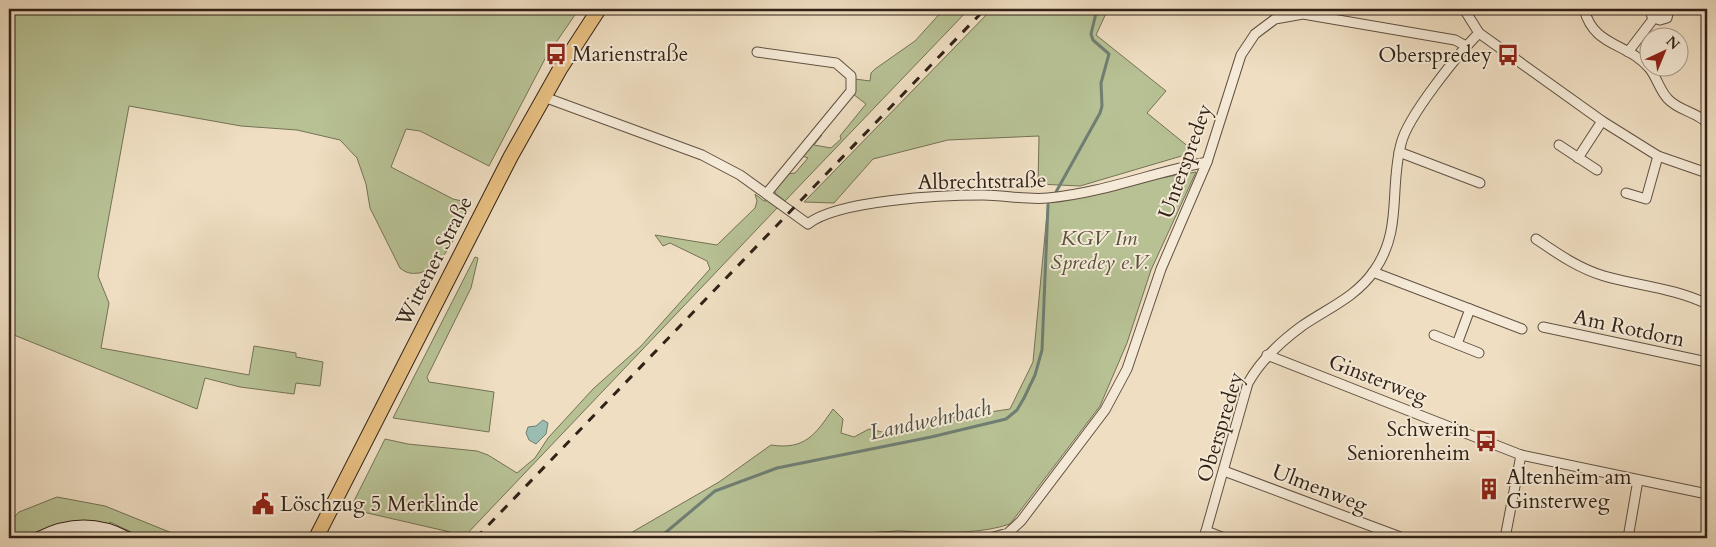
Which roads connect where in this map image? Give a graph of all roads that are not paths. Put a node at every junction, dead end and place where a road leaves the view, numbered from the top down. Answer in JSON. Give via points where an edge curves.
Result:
{"nodes":[{"id":1,"x":599,"y":9,"type":"edge"},
{"id":2,"x":1464,"y":9,"type":"edge"},
{"id":3,"x":1584,"y":9,"type":"edge"},
{"id":4,"x":1650,"y":9,"type":"edge"},
{"id":5,"x":1670,"y":9,"type":"edge"},
{"id":6,"x":1654,"y":18,"type":"junction"},
{"id":7,"x":1478,"y":33,"type":"junction"},
{"id":8,"x":1466,"y":46,"type":"junction"},
{"id":9,"x":757,"y":52,"type":"dead end"},
{"id":10,"x":1628,"y":52,"type":"junction"},
{"id":11,"x":544,"y":97,"type":"junction"},
{"id":12,"x":1706,"y":120,"type":"edge"},
{"id":13,"x":1602,"y":121,"type":"junction"},
{"id":14,"x":1559,"y":145,"type":"dead end"},
{"id":15,"x":1399,"y":152,"type":"junction"},
{"id":16,"x":1658,"y":156,"type":"junction"},
{"id":17,"x":1578,"y":158,"type":"junction"},
{"id":18,"x":1208,"y":162,"type":"junction"},
{"id":19,"x":1597,"y":170,"type":"dead end"},
{"id":20,"x":1707,"y":173,"type":"edge"},
{"id":21,"x":1480,"y":184,"type":"dead end"},
{"id":22,"x":767,"y":193,"type":"junction"},
{"id":23,"x":1626,"y":193,"type":"dead end"},
{"id":24,"x":1536,"y":240,"type":"dead end"},
{"id":25,"x":1373,"y":272,"type":"junction"},
{"id":26,"x":1707,"y":304,"type":"edge"},
{"id":27,"x":1470,"y":309,"type":"junction"},
{"id":28,"x":1543,"y":327,"type":"dead end"},
{"id":29,"x":1522,"y":329,"type":"dead end"},
{"id":30,"x":1434,"y":335,"type":"dead end"},
{"id":31,"x":1457,"y":344,"type":"junction"},
{"id":32,"x":1478,"y":353,"type":"dead end"},
{"id":33,"x":1267,"y":355,"type":"junction"},
{"id":34,"x":1707,"y":362,"type":"edge"},
{"id":35,"x":1521,"y":456,"type":"junction"},
{"id":36,"x":1224,"y":471,"type":"junction"},
{"id":37,"x":1638,"y":480,"type":"junction"},
{"id":38,"x":1707,"y":494,"type":"edge"},
{"id":39,"x":1205,"y":535,"type":"edge"},
{"id":40,"x":1009,"y":536,"type":"edge"},
{"id":41,"x":38,"y":538,"type":"edge"},
{"id":42,"x":127,"y":538,"type":"edge"},
{"id":43,"x":316,"y":538,"type":"edge"},
{"id":44,"x":870,"y":538,"type":"edge"},
{"id":45,"x":929,"y":538,"type":"edge"},
{"id":46,"x":990,"y":538,"type":"edge"},
{"id":47,"x":1224,"y":538,"type":"edge"},
{"id":48,"x":1403,"y":538,"type":"edge"},
{"id":49,"x":1505,"y":538,"type":"edge"},
{"id":50,"x":1628,"y":538,"type":"edge"}],
"edges":[{"from":1,"to":11,"type":"main road","name":"Wittener Straße"},
{"from":2,"to":7,"type":"street"},
{"from":3,"to":10,"type":"street","via":[[1592,28],[1606,42]]},
{"from":4,"to":6,"type":"street"},
{"from":5,"to":6,"type":"street","via":[[1664,20]]},
{"from":6,"to":10,"type":"street"},
{"from":7,"to":8,"type":"street","name":"Oberspredey"},
{"from":7,"to":13,"type":"street"},
{"from":8,"to":15,"type":"street","name":"Oberspredey","via":[[1409,124]]},
{"from":8,"to":18,"type":"street","name":"Unterspredey","via":[[1455,40],[1303,14],[1275,19],[1255,34],[1241,55]]},
{"from":9,"to":22,"type":"street","via":[[836,63],[851,76],[851,91]]},
{"from":10,"to":12,"type":"street","via":[[1650,68],[1668,99],[1682,110]]},
{"from":11,"to":22,"type":"street","name":"Albrechtstraße","via":[[686,148],[720,163]]},
{"from":11,"to":43,"type":"main road","name":"Wittener Straße"},
{"from":13,"to":16,"type":"street"},
{"from":13,"to":17,"type":"street"},
{"from":14,"to":17,"type":"street"},
{"from":15,"to":21,"type":"street"},
{"from":15,"to":25,"type":"street","name":"Oberspredey","via":[[1392,233]]},
{"from":16,"to":20,"type":"street"},
{"from":16,"to":23,"type":"street","via":[[1646,199]]},
{"from":17,"to":19,"type":"street"},
{"from":18,"to":22,"type":"street","name":"Albrechtstraße","via":[[1099,190],[1046,198],[983,195],[910,200],[833,212],[808,224]]},
{"from":18,"to":40,"type":"street","name":"Unterspredey","via":[[1161,269],[1127,369],[1114,394]]},
{"from":24,"to":26,"type":"street","via":[[1582,267],[1605,276],[1689,295]]},
{"from":25,"to":27,"type":"street"},
{"from":25,"to":33,"type":"street","name":"Oberspredey","via":[[1356,292],[1303,326]]},
{"from":27,"to":29,"type":"street"},
{"from":27,"to":31,"type":"street"},
{"from":28,"to":34,"type":"street","name":"Am Rotdorn"},
{"from":30,"to":31,"type":"street"},
{"from":31,"to":32,"type":"street"},
{"from":33,"to":35,"type":"street","name":"Ginsterweg"},
{"from":33,"to":36,"type":"street","name":"Oberspredey","via":[[1248,383]]},
{"from":35,"to":37,"type":"street","name":"Ginsterweg"},
{"from":35,"to":49,"type":"street"},
{"from":36,"to":39,"type":"street","name":"Oberspredey"},
{"from":36,"to":48,"type":"street","name":"Ulmenweg"},
{"from":37,"to":38,"type":"street","name":"Ginsterweg"},
{"from":37,"to":50,"type":"street"},
{"from":39,"to":47,"type":"street","name":"Oberspredey"},
{"from":40,"to":46,"type":"street"},
{"from":41,"to":42,"type":"main road","via":[[70,526],[105,529]]},
{"from":44,"to":45,"type":"street"}]}
